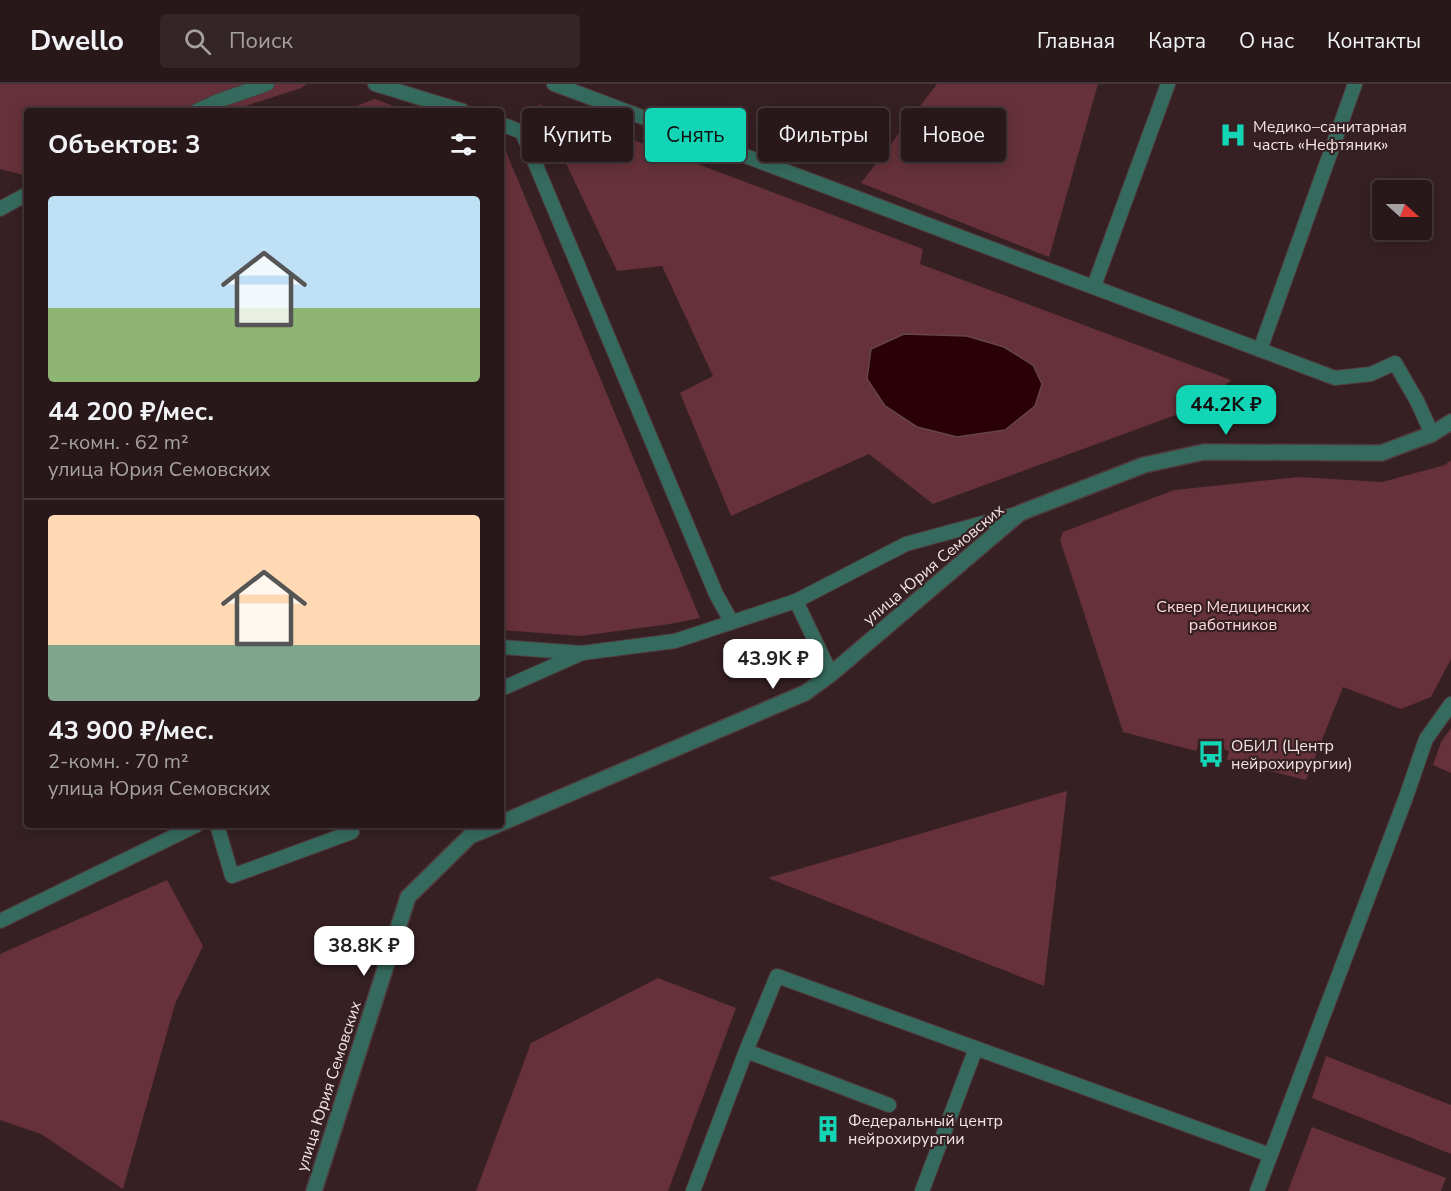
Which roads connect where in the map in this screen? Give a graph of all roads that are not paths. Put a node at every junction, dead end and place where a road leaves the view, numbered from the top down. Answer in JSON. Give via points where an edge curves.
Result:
{"nodes":[{"id":1,"x":267,"y":84,"type":"edge"},
{"id":2,"x":375,"y":84,"type":"edge"},
{"id":3,"x":554,"y":84,"type":"edge"},
{"id":4,"x":1168,"y":84,"type":"edge"},
{"id":5,"x":1355,"y":84,"type":"edge"},
{"id":6,"x":203,"y":108,"type":"edge"},
{"id":7,"x":453,"y":108,"type":"edge"},
{"id":8,"x":504,"y":125,"type":"edge"},
{"id":9,"x":24,"y":196,"type":"edge"},
{"id":10,"x":0,"y":209,"type":"edge"},
{"id":11,"x":1094,"y":286,"type":"junction"},
{"id":12,"x":1260,"y":350,"type":"junction"},
{"id":13,"x":1451,"y":422,"type":"edge"},
{"id":14,"x":1432,"y":434,"type":"junction"},
{"id":15,"x":1020,"y":513,"type":"junction"},
{"id":16,"x":796,"y":601,"type":"junction"},
{"id":17,"x":730,"y":621,"type":"junction"},
{"id":18,"x":504,"y":647,"type":"edge"},
{"id":19,"x":582,"y":653,"type":"junction"},
{"id":20,"x":831,"y":674,"type":"junction"},
{"id":21,"x":504,"y":688,"type":"edge"},
{"id":22,"x":1451,"y":705,"type":"edge"},
{"id":23,"x":504,"y":822,"type":"edge"},
{"id":24,"x":190,"y":828,"type":"edge"},
{"id":25,"x":218,"y":828,"type":"edge"},
{"id":26,"x":489,"y":828,"type":"edge"},
{"id":27,"x":352,"y":832,"type":"dead end"},
{"id":28,"x":0,"y":921,"type":"edge"},
{"id":29,"x":976,"y":1048,"type":"junction"},
{"id":30,"x":747,"y":1051,"type":"junction"},
{"id":31,"x":889,"y":1105,"type":"dead end"},
{"id":32,"x":1270,"y":1155,"type":"junction"},
{"id":33,"x":314,"y":1191,"type":"edge"},
{"id":34,"x":693,"y":1191,"type":"edge"},
{"id":35,"x":922,"y":1191,"type":"edge"},
{"id":36,"x":1257,"y":1191,"type":"edge"}],
"edges":[{"from":1,"to":6,"type":"lane"},
{"from":2,"to":7,"type":"lane"},
{"from":3,"to":11,"type":"lane"},
{"from":4,"to":11,"type":"lane"},
{"from":5,"to":12,"type":"lane"},
{"from":8,"to":17,"type":"lane","via":[[522,132]]},
{"from":9,"to":10,"type":"lane"},
{"from":11,"to":12,"type":"lane"},
{"from":12,"to":14,"type":"lane","via":[[1335,378],[1371,374],[1395,363]]},
{"from":13,"to":14,"type":"street","name":"улица Юрия Семовских"},
{"from":14,"to":15,"type":"street","name":"улица Юрия Семовских","via":[[1381,453],[1204,452],[1144,465]]},
{"from":15,"to":16,"type":"lane","via":[[906,544]]},
{"from":15,"to":20,"type":"street","name":"улица Юрия Семовских"},
{"from":16,"to":17,"type":"lane"},
{"from":16,"to":20,"type":"lane"},
{"from":17,"to":19,"type":"lane","via":[[675,640]]},
{"from":18,"to":19,"type":"lane"},
{"from":19,"to":21,"type":"lane"},
{"from":20,"to":23,"type":"street","name":"улица Юрия Семовских","via":[[786,702]]},
{"from":22,"to":32,"type":"lane","via":[[1426,739]]},
{"from":24,"to":28,"type":"lane"},
{"from":25,"to":27,"type":"lane","via":[[232,876]]},
{"from":26,"to":33,"type":"street","name":"улица Юрия Семовских","via":[[470,836],[408,897]]},
{"from":29,"to":30,"type":"lane","via":[[777,976]]},
{"from":29,"to":32,"type":"lane"},
{"from":29,"to":35,"type":"lane"},
{"from":30,"to":31,"type":"lane"},
{"from":30,"to":34,"type":"lane"},
{"from":32,"to":36,"type":"lane"}]}
